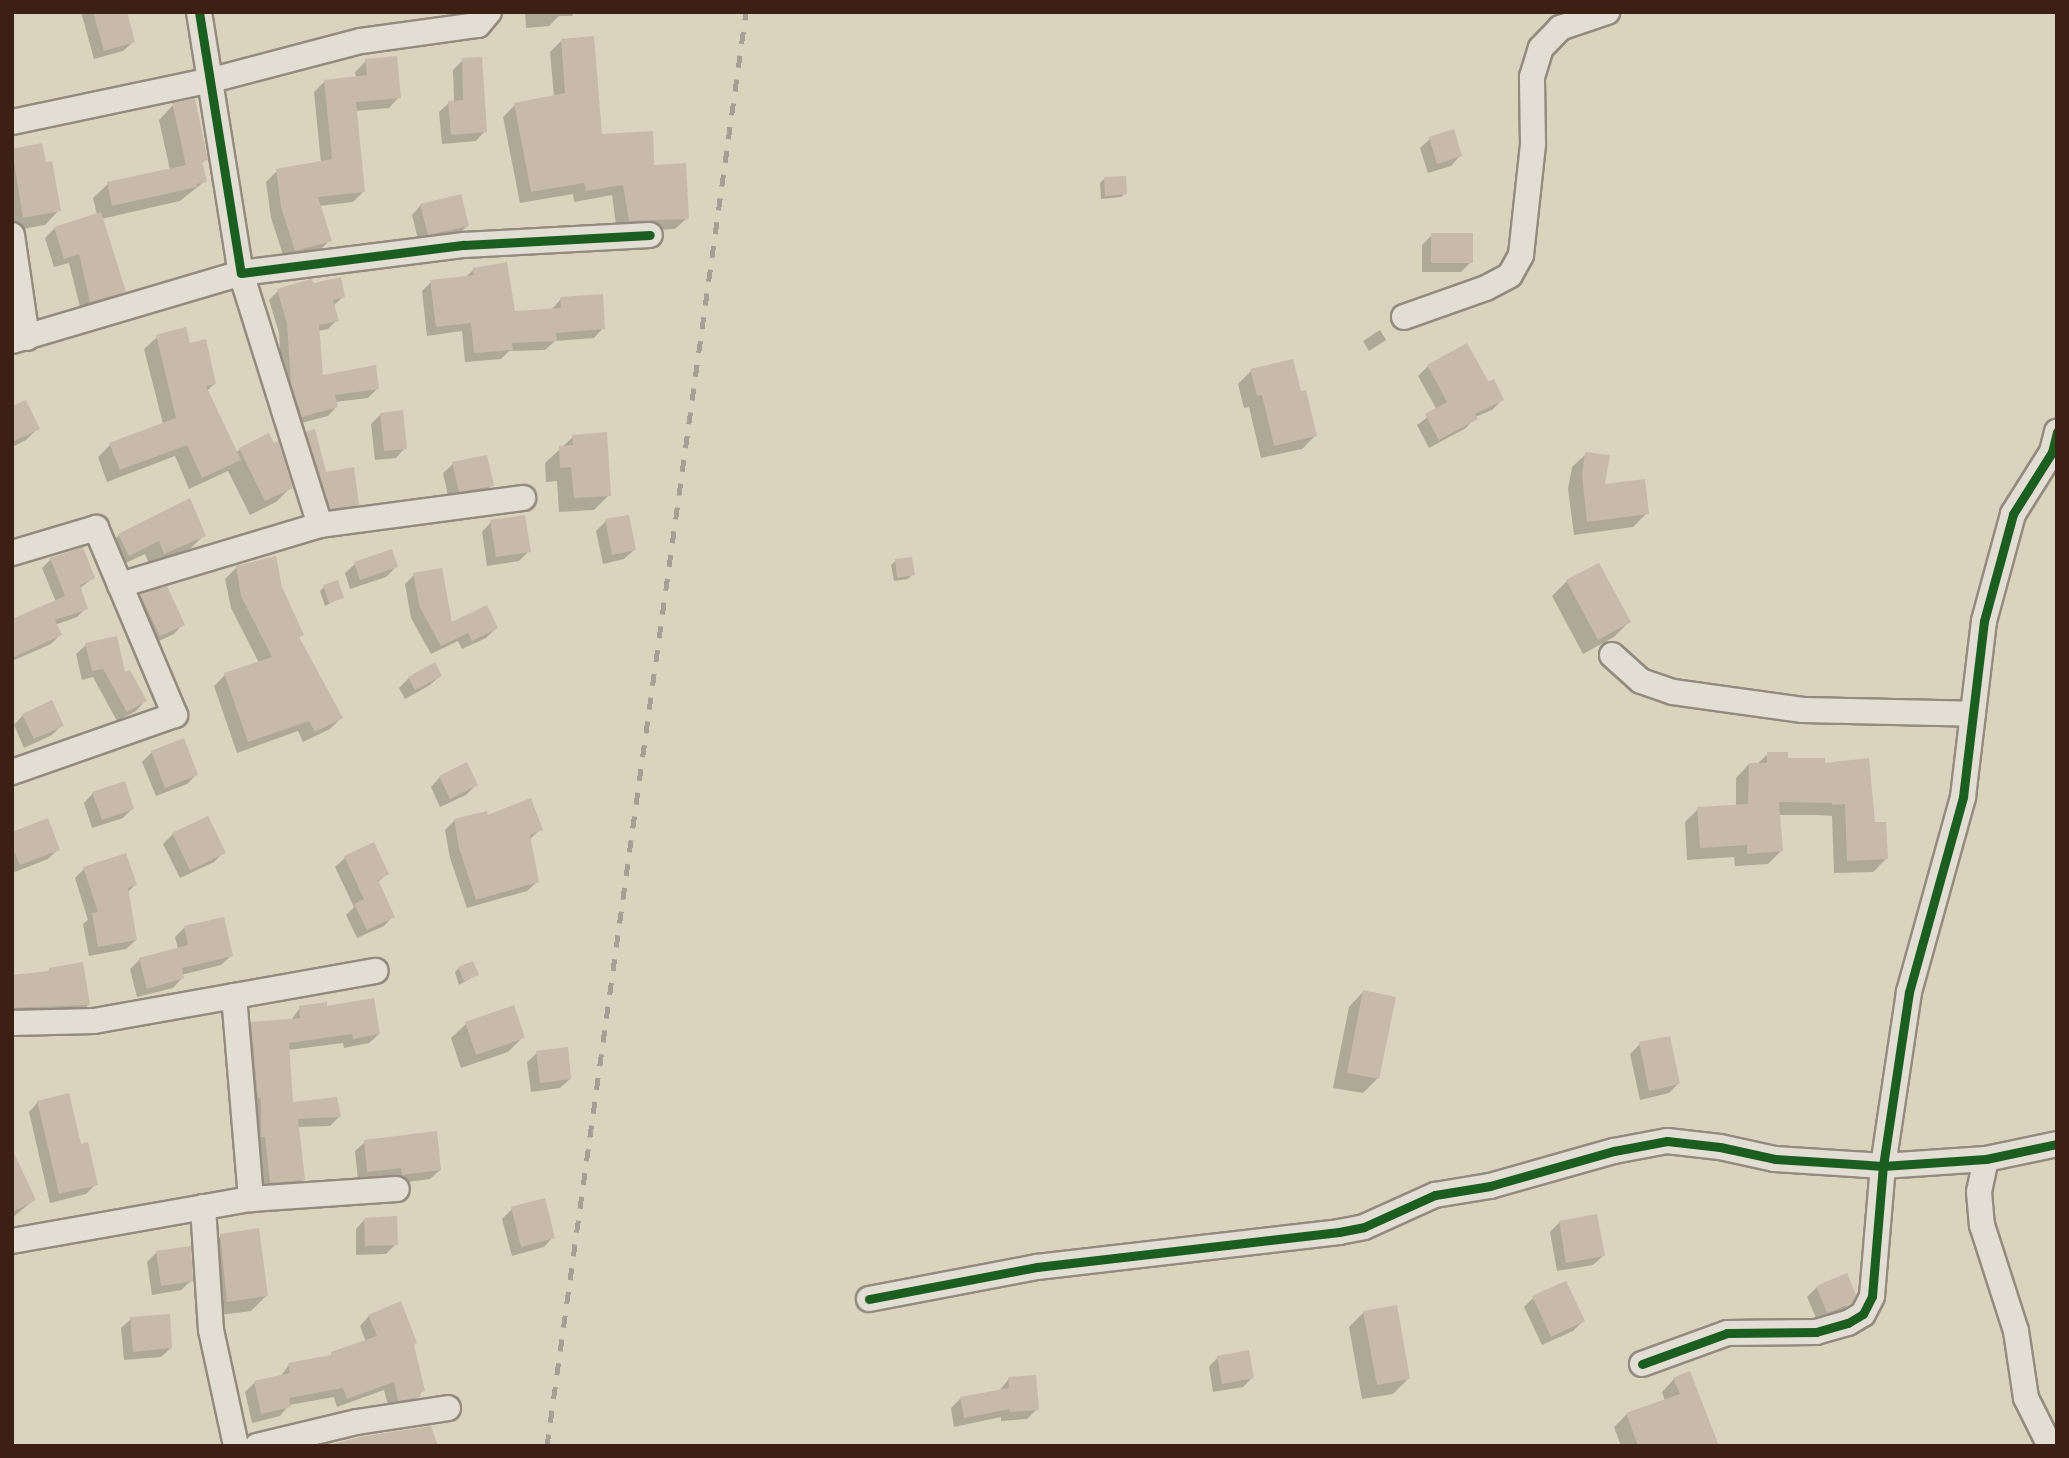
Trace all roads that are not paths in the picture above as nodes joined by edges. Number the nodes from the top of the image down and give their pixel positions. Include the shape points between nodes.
1 (199, 12) edge
2 (489, 12) edge
3 (1607, 12) edge
4 (212, 80) junction
5 (12, 121) edge
6 (12, 235) edge
7 (650, 235) dead end
8 (241, 273) junction
9 (1404, 317) dead end
10 (20, 339) edge
11 (2057, 432) edge
12 (523, 498) dead end
13 (320, 525) junction
14 (12, 553) edge
15 (120, 585) junction
16 (1612, 656) dead end
17 (1973, 714) junction
18 (12, 772) edge
19 (376, 971) dead end
20 (234, 996) junction
21 (12, 1023) edge
22 (2057, 1144) edge
23 (1986, 1159) junction
24 (1883, 1166) junction
25 (397, 1189) dead end
26 (251, 1199) junction
27 (203, 1207) junction
28 (12, 1241) edge
29 (869, 1299) dead end
30 (1642, 1364) dead end
31 (448, 1408) dead end
32 (236, 1446) edge
33 (257, 1446) edge
34 (2050, 1446) edge

1 - 4 street
2 - 4 street via 478,25 362,41
3 - 9 street via 1560,28 1541,48 1532,77 1533,144 1521,256 1510,275
4 - 5 street
4 - 8 street
6 - 10 street
7 - 8 street via 464,245
8 - 10 street
8 - 13 street
11 - 17 street via 2052,452 2013,514 2001,552 1984,621
12 - 13 street
13 - 15 street
14 - 15 street via 96,528
15 - 18 street via 175,715
16 - 17 street via 1641,681 1673,692 1803,710
17 - 24 street via 1963,797 1909,992
19 - 20 street
20 - 21 street via 94,1021
20 - 26 street
22 - 23 street
23 - 24 street
23 - 34 street via 1979,1192 1982,1225 2016,1331 2026,1398
24 - 29 street via 1775,1160 1667,1141 1490,1186 1435,1195 1364,1227 1339,1232 1037,1267
24 - 30 street via 1872,1296 1863,1314 1816,1332 1727,1333
25 - 26 street
26 - 27 street
27 - 28 street
27 - 32 street via 211,1330
31 - 33 street via 357,1422

